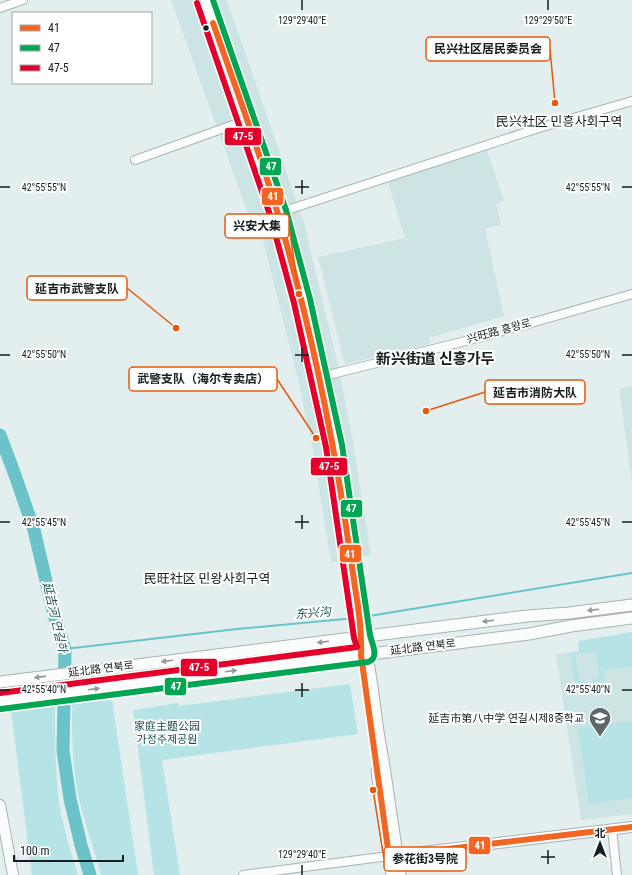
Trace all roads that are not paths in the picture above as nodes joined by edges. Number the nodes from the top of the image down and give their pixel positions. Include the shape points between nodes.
1 (23, 0) edge
2 (205, 0) edge
3 (0, 8) edge
4 (632, 101) edge
5 (247, 120) junction
6 (135, 160) dead end
7 (278, 213) junction
8 (632, 294) edge
9 (320, 377) junction
10 (632, 605) edge
11 (632, 618) edge
12 (362, 637) junction
13 (364, 654) junction
14 (0, 682) edge
15 (0, 701) edge
16 (0, 805) edge
17 (632, 827) edge
18 (612, 829) junction
19 (393, 855) junction
20 (13, 875) edge
21 (243, 875) edge
22 (392, 875) edge
23 (400, 875) edge
24 (617, 875) edge

1 - 3 street
2 - 5 street
4 - 7 street via 539,128
5 - 6 street
5 - 7 street
7 - 9 street
8 - 9 street, 兴旺路 흥왕로 via 482,337
9 - 12 street via 334,446
10 -> 12 main road, 延北路 연북로
11 - 13 main road, 延北路 연북로 via 529,634
12 - 13 main road
12 -> 14 main road, 延北路 연북로
15 -> 13 main road, 延北路 연북로
13 - 19 main road
16 - 20 street
17 - 18 street
18 - 19 street
18 - 24 street
19 - 21 street
19 - 22 main road
19 - 23 main road

